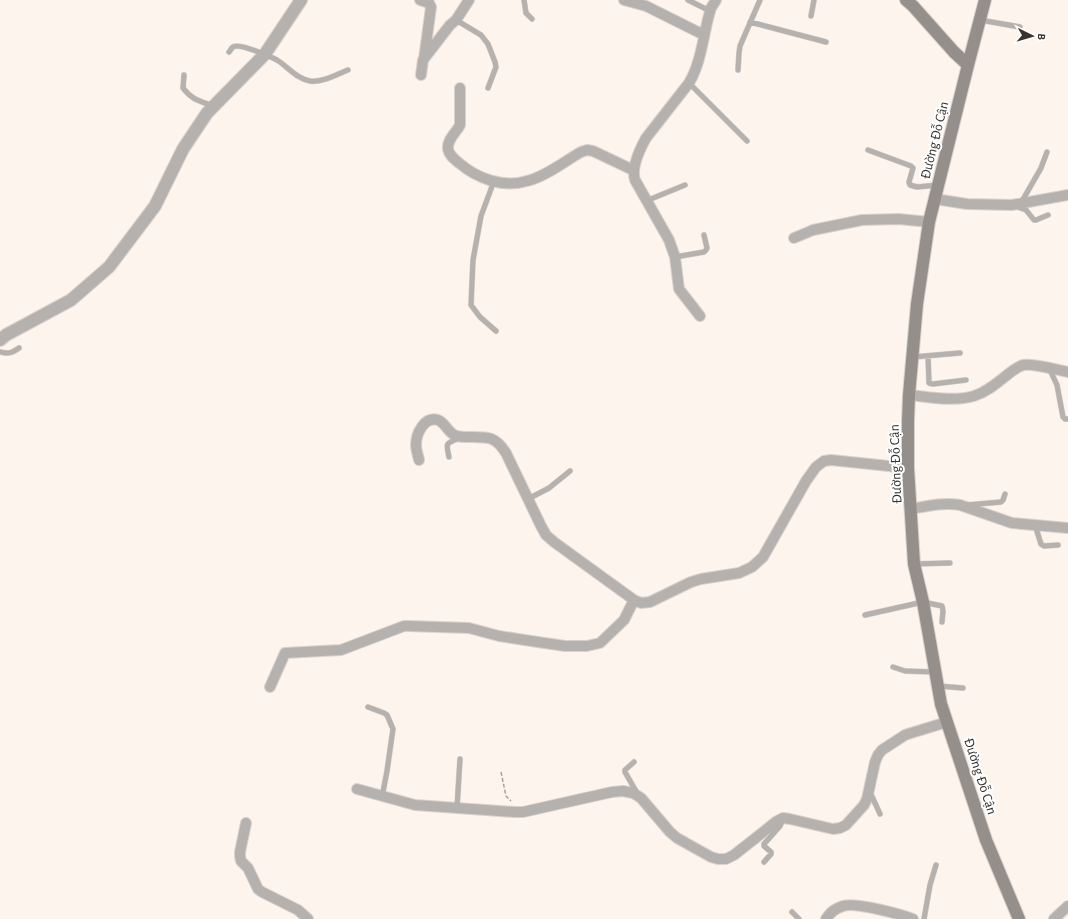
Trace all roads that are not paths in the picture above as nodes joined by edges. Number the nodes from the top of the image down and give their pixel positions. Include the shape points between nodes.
1 (301, 0) edge
2 (420, 0) edge
3 (469, 0) edge
4 (524, 0) edge
5 (624, 0) edge
6 (688, 0) edge
7 (716, 0) edge
8 (760, 0) edge
9 (814, 0) edge
10 (906, 0) edge
11 (985, 0) edge
12 (710, 11) junction
13 (811, 16) dead end
14 (456, 20) junction
15 (532, 20) dead end
16 (980, 20) junction
17 (750, 22) junction
18 (1020, 27) dead end
19 (704, 34) junction
20 (826, 42) dead end
21 (229, 52) dead end
22 (265, 54) junction
23 (423, 60) junction
24 (968, 65) junction
25 (348, 70) dead end
26 (738, 70) dead end
27 (184, 75) dead end
28 (421, 75) dead end
29 (689, 83) junction
30 (460, 88) dead end
31 (488, 88) dead end
32 (213, 106) junction
33 (747, 141) dead end
34 (868, 150) dead end
35 (1047, 152) dead end
36 (633, 170) junction
37 (494, 182) junction
38 (685, 185) dead end
39 (938, 185) junction
40 (1068, 195) edge
41 (935, 198) junction
42 (646, 201) junction
43 (1016, 205) junction
44 (1048, 215) dead end
45 (929, 222) junction
46 (704, 235) dead end
47 (794, 238) dead end
48 (675, 257) junction
49 (700, 316) dead end
50 (496, 331) dead end
51 (0, 340) edge
52 (19, 348) dead end
53 (0, 352) edge
54 (960, 353) dead end
55 (928, 356) junction
56 (912, 358) junction
57 (1049, 368) junction
58 (1068, 372) edge
59 (966, 380) dead end
60 (909, 395) junction
61 (1068, 419) edge
62 (464, 437) junction
63 (449, 457) dead end
64 (419, 460) dead end
65 (908, 468) junction
66 (570, 471) dead end
67 (1006, 494) dead end
68 (528, 499) junction
69 (960, 505) junction
70 (911, 509) junction
71 (1035, 525) junction
72 (1068, 528) edge
73 (1058, 545) dead end
74 (950, 563) dead end
75 (914, 564) junction
76 (634, 600) junction
77 (923, 602) junction
78 (865, 615) dead end
79 (942, 622) dead end
80 (893, 667) dead end
81 (935, 672) junction
82 (937, 686) junction
83 (270, 687) dead end
84 (963, 688) dead end
85 (368, 707) dead end
86 (947, 722) junction
87 (460, 759) dead end
88 (634, 762) dead end
89 (357, 789) dead end
90 (869, 789) junction
91 (382, 797) junction
92 (641, 798) junction
93 (457, 808) junction
94 (880, 814) dead end
95 (783, 818) junction
96 (246, 822) dead end
97 (764, 862) dead end
98 (936, 865) dead end
99 (1068, 906) edge
100 (792, 912) dead end
101 (308, 919) edge
102 (799, 919) edge
103 (826, 919) edge
104 (913, 919) edge
105 (924, 919) edge
106 (1019, 919) edge
107 (1054, 919) edge

1 - 22 street
2 - 23 street via 431,7
3 - 14 street
4 - 15 lane via 526,13
5 - 19 street via 646,6
6 - 12 lane
7 - 12 street
8 - 17 lane
9 - 13 lane
10 - 24 main road
11 - 16 main road, Đường Đỗ Cận
12 - 19 street
14 - 23 street
14 - 31 lane via 481,35 488,44 496,67
16 - 18 lane
16 - 24 main road, Đường Đỗ Cận
17 - 20 lane
17 - 26 lane via 740,46
19 - 29 street via 697,66
21 - 22 lane via 238,46
22 - 25 lane via 310,81 317,82
22 - 32 street
23 - 28 street
24 - 39 main road, Đường Đỗ Cận
27 - 32 lane via 183,88 188,95
29 - 33 lane
29 - 36 street via 646,138
30 - 37 street via 460,125 450,138 448,150 466,169
32 - 51 street via 183,149 155,206 109,267 71,300
34 - 39 lane via 911,166 913,168 910,185
35 - 43 lane via 1041,168
36 - 37 street via 594,151 586,150 528,181 516,184
36 - 42 street via 633,176
37 - 50 lane via 481,216 473,260 471,305
38 - 42 lane
39 - 41 main road, Đường Đỗ Cận
40 - 43 street
41 - 43 street via 967,204
41 - 45 main road, Đường Đỗ Cận
42 - 48 street via 669,240
43 - 44 lane via 1026,210 1034,220
45 - 47 street via 899,219 862,220 812,230
45 - 56 main road, Đường Đỗ Cận
46 - 48 lane via 707,248 704,252
48 - 49 street via 679,289
52 - 53 lane via 12,353
54 - 55 lane
55 - 56 lane
55 - 59 lane via 929,383
56 - 60 main road, Đường Đỗ Cận
57 - 58 street
57 - 60 street via 1031,365 1017,367 991,388 972,396 952,398
57 - 61 lane via 1057,385 1062,417
60 - 65 main road, Đường Đỗ Cận
62 - 63 lane via 449,442
62 - 64 street via 451,433 438,420 424,423 416,446
62 - 68 street via 485,437 501,445
65 - 70 main road, Đường Đỗ Cận
65 - 76 street via 824,461 806,481 763,557 752,567 739,573 691,582 650,602 641,603
66 - 68 lane via 549,488
67 - 69 lane via 1004,500 997,503
68 - 76 street via 546,535
69 - 70 street via 944,504
69 - 71 street via 1012,523
70 - 75 main road, Đường Đỗ Cận
71 - 72 street
71 - 73 lane via 1040,544
74 - 75 lane
75 - 77 main road, Đường Đỗ Cận
76 - 83 street via 624,620 600,642 587,646 531,641 469,628 404,626 341,650 285,653
77 - 78 lane
77 - 79 lane via 942,606
77 - 81 main road, Đường Đỗ Cận
80 - 81 lane via 906,671
81 - 82 main road, Đường Đỗ Cận
82 - 84 lane
82 - 86 main road, Đường Đỗ Cận
85 - 91 lane via 384,712 393,729
86 - 90 street via 905,735 882,750 875,762
86 - 106 main road, Đường Đỗ Cận via 986,840
87 - 93 lane
88 - 92 lane via 625,772
89 - 91 street
90 - 94 lane
90 - 95 street via 864,805 840,828 833,829
91 - 93 street via 415,806
92 - 93 street via 633,793 612,792 523,812
92 - 95 street via 677,838 718,859 734,855 777,820
95 - 97 lane via 780,826 764,844 771,852
96 - 101 street via 240,856 258,889 298,910
98 - 105 lane
99 - 107 street
100 - 102 lane
103 - 104 street via 832,911 844,905 859,905

